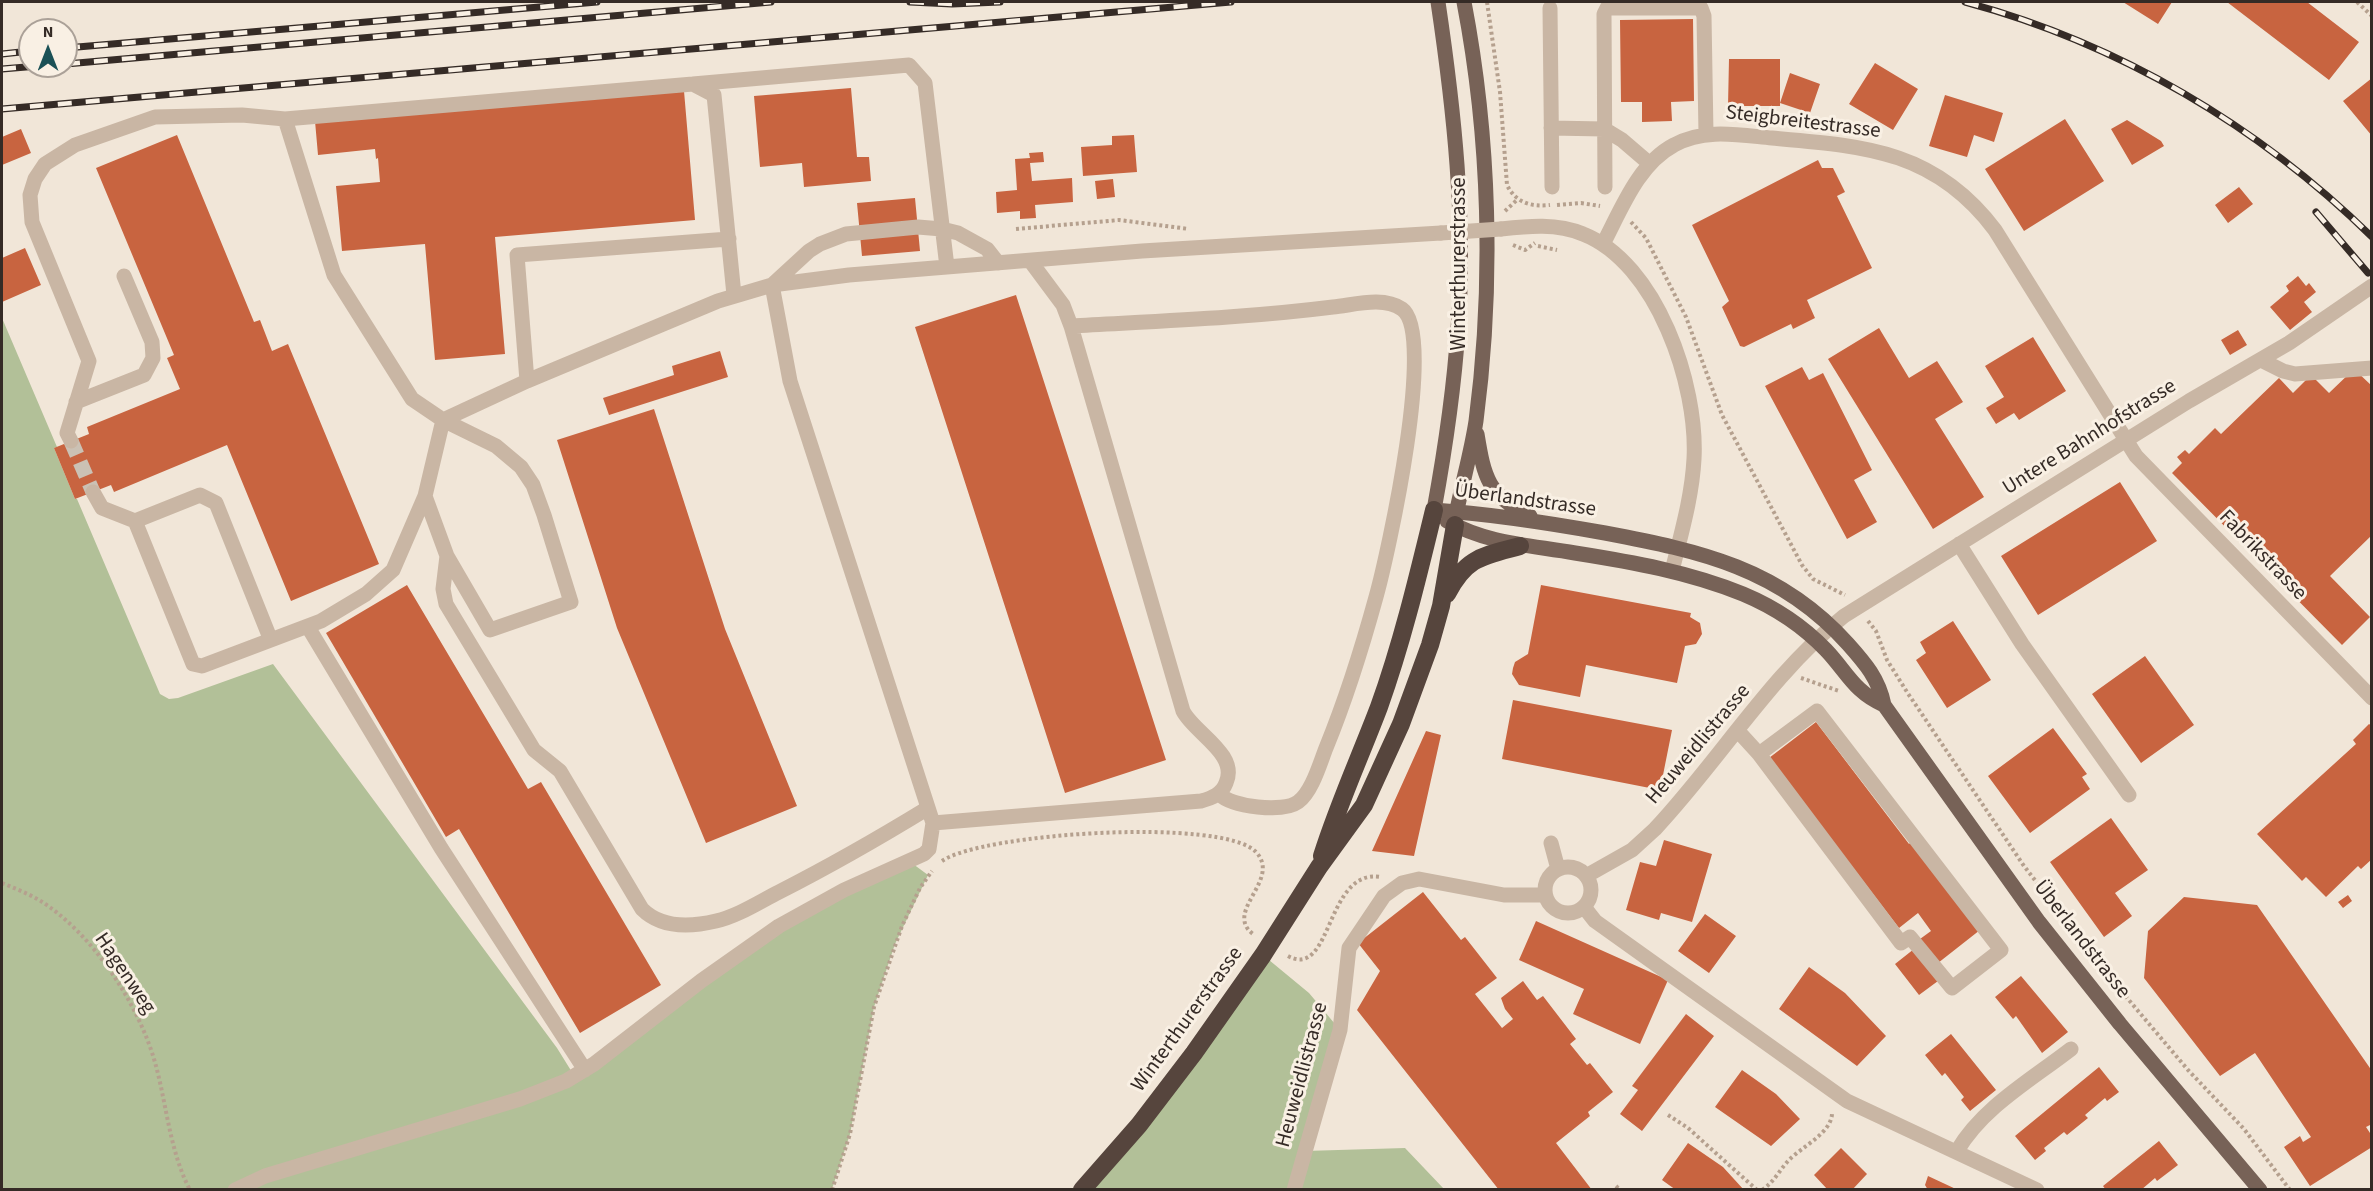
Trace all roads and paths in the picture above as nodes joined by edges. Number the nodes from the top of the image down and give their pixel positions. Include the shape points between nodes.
1 (1438, 2) edge
2 (1464, 2) edge
3 (1487, 2) edge
4 (2357, 2) edge
5 (1550, 8) dead end
6 (2372, 16) edge
7 (693, 84) junction
8 (285, 119) junction
9 (1551, 128) junction
10 (1604, 129) junction
11 (1706, 134) junction
12 (1650, 165) junction
13 (1552, 187) dead end
14 (1605, 187) dead end
15 (1518, 199) junction
16 (1501, 212) dead end
17 (1618, 215) junction
18 (1076, 224) dead end
19 (942, 229) junction
20 (1016, 229) dead end
21 (729, 239) junction
22 (1603, 244) junction
23 (1534, 245) dead end
24 (1557, 250) dead end
25 (1031, 262) junction
26 (998, 263) junction
27 (946, 267) junction
28 (124, 276) dead end
29 (772, 285) junction
30 (2372, 286) edge
31 (735, 295) junction
32 (1071, 326) junction
33 (2261, 360) junction
34 (2372, 368) edge
35 (526, 381) junction
36 (76, 402) junction
37 (443, 420) junction
38 (1476, 424) junction
39 (2126, 440) junction
40 (71, 441) tunnel mouth
41 (93, 492) tunnel mouth
42 (425, 496) junction
43 (1434, 510) junction
44 (1456, 518) junction
45 (135, 521) junction
46 (1541, 521) junction
47 (1959, 544) junction
48 (1520, 546) junction
49 (1678, 548) junction
50 (447, 555) junction
51 (1672, 571) junction
52 (1441, 606) junction
53 (1857, 608) junction
54 (308, 627) junction
55 (1830, 627) junction
56 (270, 639) junction
57 (1816, 640) junction
58 (2372, 698) edge
59 (1884, 705) junction
60 (1738, 731) junction
61 (1759, 754) junction
62 (1219, 794) junction
63 (2128, 795) dead end
64 (928, 808) junction
65 (933, 823) junction
66 (1551, 843) dead end
67 (1319, 867) junction
68 (1558, 869) junction
69 (1586, 876) junction
70 (2, 883) edge
71 (1402, 883) junction
72 (1545, 895) junction
73 (1584, 907) junction
74 (1252, 934) dead end
75 (1288, 956) dead end
76 (2071, 1049) dead end
77 (580, 1074) junction
78 (1840, 1097) junction
79 (1668, 1115) dead end
80 (1957, 1151) junction
81 (1616, 1186) dead end
82 (190, 1190) edge
83 (235, 1190) edge
84 (832, 1190) edge
85 (1082, 1190) edge
86 (1294, 1190) edge
87 (1620, 1190) edge
88 (1757, 1190) edge
89 (1762, 1190) edge
90 (2037, 1190) edge
91 (2260, 1190) edge
92 (2290, 1190) edge

1 - 43 main road, Winterthurerstrasse via 1456,149 1460,255 1454,379
2 - 38 main road, Winterthurerstrasse via 1485,186 1485,325
3 - 15 path via 1500,92 1506,181
4 - 6 path
5 - 9 street
7 - 8 street
7 - 19 street via 909,65 926,83
7 - 21 street via 714,95
8 - 36 street via 242,115 155,117 75,145 45,164 34,179 30,195 32,222 89,361
8 - 37 street via 334,275 404,389 423,409
9 - 10 street
9 - 13 street
10 - 11 street via 1605,11 1612,6 1697,6 1704,16
10 - 12 street
10 - 14 street
11 - 12 street, Steigbreitestrasse via 1671,146
11 - 39 street, Steigbreitestrasse via 1872,149 1917,165 1952,184 1995,230
12 - 17 street, Steigbreitestrasse
15 - 16 path
15 - 17 path via 1536,206 1587,203
17 - 22 street, Steigbreitestrasse
17 - 53 path via 1635,225 1646,238 1694,336 1722,416 1802,565 1813,579 1845,595
18 - 20 path
19 - 26 street via 987,249
19 - 27 street
19 - 29 street via 859,232 832,239 809,251
21 - 31 street
21 - 35 street via 517,255
22 - 25 street, bridge via 1562,228 1501,229
22 - 49 street via 1639,278 1684,376 1694,425 1694,458
23 - 24 path
25 - 26 street
25 - 32 street via 1063,305
26 - 27 street
27 - 29 street
28 - 36 street via 152,342 153,358 144,375
29 - 31 street
29 - 64 street via 790,381
30 - 33 street, Untere Bahnhofstrasse
31 - 35 street
32 - 62 street via 1183,711 1227,761 1228,780
32 - 62 street via 1267,315 1379,302 1403,309 1414,330 1411,410 1392,534 1352,677 1321,759 1305,795 1292,805 1238,806
33 - 34 street via 2291,374
33 - 39 street, Untere Bahnhofstrasse
35 - 37 street
36 - 40 street via 67,433
37 - 42 street
37 - 50 street via 496,446 521,467 544,515 571,602 490,630
38 - 44 main road, Winterthurerstrasse
38 - 46 main road via 1482,468 1490,485 1509,505
39 - 47 street, Untere Bahnhofstrasse
39 - 58 street, Fabrikstrasse via 2140,460
41 - 45 street via 102,508
42 - 50 street
42 - 54 street via 386,578
43 - 44 main road, Überlandstrasse
43 - 67 highway via 1394,662 1336,810
44 - 46 main road, Überlandstrasse
44 - 48 main road, Überlandstrasse via 1486,539
44 - 52 highway
45 - 56 street via 200,495 216,502
45 - 56 street via 194,665 202,666
46 - 49 main road, Überlandstrasse
47 - 53 street, Untere Bahnhofstrasse
47 - 63 street via 2022,644
48 - 51 main road, Überlandstrasse
48 - 52 highway via 1468,564 1455,578
49 - 51 street
49 - 55 main road, Überlandstrasse via 1760,576 1802,601
50 - 64 street via 443,589 446,604 534,750 560,771 642,909 653,918 688,925 733,915 835,864
51 - 57 main road, Überlandstrasse via 1757,600 1783,614
52 - 67 highway via 1424,664 1387,758 1353,824
53 - 55 street, Untere Bahnhofstrasse
53 - 92 path via 1876,631 1887,660 1907,692 2024,866 2117,986 2244,1129
54 - 56 street
54 - 77 street
55 - 57 street, Heuweidlistrasse
55 - 59 main road, Überlandstrasse via 1876,678
57 - 59 main road, Überlandstrasse via 1859,691
57 - 60 street, Heuweidlistrasse
59 - 91 main road, Überlandstrasse via 2047,931
60 - 61 street
60 - 69 street, Heuweidlistrasse via 1655,829 1632,850
61 - 61 street via 1901,944 1910,937 1952,988 2001,950 1817,711
62 - 65 street via 1201,801
64 - 65 street
65 - 77 street via 929,849 924,854 844,890 779,926
66 - 68 street
67 - 85 highway, Winterthurerstrasse via 1194,1053
68 - 69 street via 1573,868
68 - 72 street via 1547,880
69 - 73 street via 1591,895
70 - 82 path, Hagenweg via 57,913 96,954 123,991 150,1047 178,1162
71 - 72 street via 1425,879 1504,895
71 - 75 path via 1378,876 1357,881 1346,891 1313,953 1302,959
71 - 86 street, Heuweidlistrasse via 1384,896 1352,940 1340,1030
72 - 73 street via 1553,909 1561,913 1578,912
73 - 78 street via 1595,921
74 - 84 path via 1245,927 1243,916 1261,881 1263,866 1256,852 1238,844 1139,831 1086,833 998,845 957,853 941,861 915,898 887,968 869,1026 850,1134
76 - 80 street via 1985,1114
77 - 83 street via 520,1099 265,1176
78 - 80 street
78 - 89 path via 1824,1104 1833,1114 1822,1133 1788,1161 1771,1185
79 - 88 path
80 - 90 street
81 - 87 path

